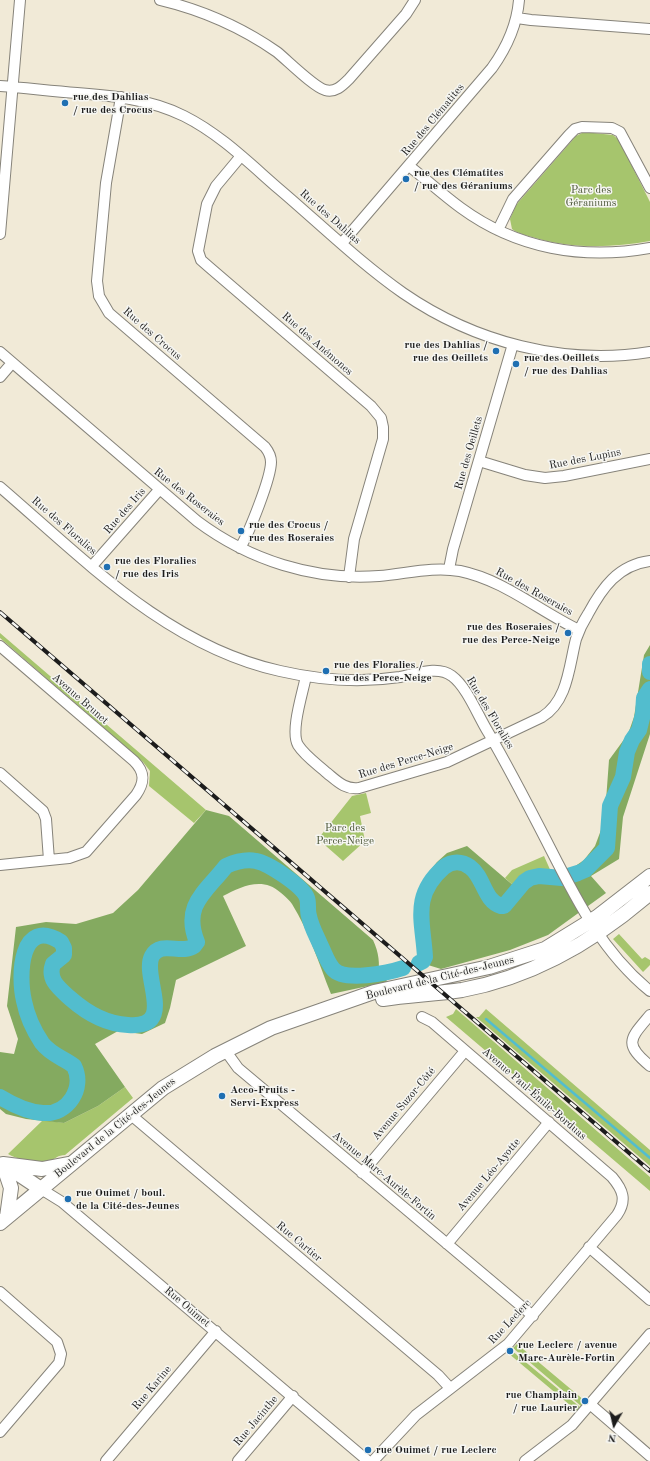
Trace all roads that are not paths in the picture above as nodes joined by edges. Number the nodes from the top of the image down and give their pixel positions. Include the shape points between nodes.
1 (20, 0) edge
2 (160, 0) edge
3 (415, 0) edge
4 (519, 0) edge
5 (517, 18) junction
6 (650, 29) edge
7 (0, 86) edge
8 (13, 87) junction
9 (121, 97) junction
10 (241, 156) junction
11 (409, 166) junction
12 (650, 188) edge
13 (498, 230) junction
14 (0, 234) edge
15 (342, 243) junction
16 (650, 248) edge
17 (513, 344) junction
18 (0, 352) edge
19 (650, 352) edge
20 (12, 363) junction
21 (0, 377) edge
22 (650, 458) edge
23 (479, 461) junction
24 (0, 487) edge
25 (159, 490) junction
26 (240, 548) junction
27 (650, 561) edge
28 (92, 566) junction
29 (449, 570) junction
30 (349, 577) junction
31 (579, 630) junction
32 (0, 646) edge
33 (306, 676) junction
34 (493, 741) junction
35 (0, 773) edge
36 (49, 860) junction
37 (0, 865) edge
38 (648, 877) edge
39 (650, 893) edge
40 (593, 927) junction
41 (650, 991) edge
42 (650, 1015) edge
43 (422, 1017) dead end
44 (225, 1050) junction
45 (465, 1051) junction
46 (650, 1066) edge
47 (131, 1115) junction
48 (549, 1122) junction
49 (2, 1163) edge
50 (72, 1164) junction
51 (362, 1173) junction
52 (41, 1188) junction
53 (623, 1196) joint
54 (4, 1220) edge
55 (447, 1244) junction
56 (589, 1247) junction
57 (0, 1292) edge
58 (650, 1300) edge
59 (533, 1316) junction
60 (216, 1331) junction
61 (650, 1334) edge
62 (450, 1388) junction
63 (293, 1396) junction
64 (590, 1404) junction
65 (0, 1432) edge
66 (650, 1456) edge
67 (106, 1461) edge
68 (238, 1461) edge
69 (368, 1461) edge
70 (373, 1461) edge
71 (524, 1461) edge

1 - 8 street
2 - 3 street via 199,11 239,29 282,57 320,88 330,91 339,88 348,79 406,14
4 - 5 street, Rue des Clématites
5 - 6 street
5 - 11 street, Rue des Clématites via 510,38 497,61
7 - 8 street, Rue des Dahlias
8 - 9 street, Rue des Dahlias
8 - 14 street
9 - 10 street, Rue des Dahlias via 153,104 182,115 210,131
9 - 26 street, Rue des Crocus via 105,191 98,296 109,313 270,453 270,468 255,515
10 - 15 street, Rue des Dahlias
10 - 30 street, Rue des Anémones via 210,197 199,240 199,255 209,268 371,406 383,422 383,439 354,539
11 - 13 street via 460,208
11 - 15 street, Rue des Clématites
12 - 13 street via 620,132 612,128 578,128 516,196
13 - 16 street via 535,244 574,252 610,253
15 - 17 street, Rue des Dahlias via 392,285 432,312 478,333
17 - 19 street, Rue des Dahlias via 578,355 615,356
17 - 23 street, Rue des Oeillets
18 - 20 street, Rue des Roseraies
20 - 21 street
20 - 25 street, Rue des Roseraies
22 - 23 street, Rue des Lupins via 545,478 525,475
23 - 29 street, Rue des Oeillets
24 - 28 street, Rue des Floralies
25 - 26 street, Rue des Roseraies via 204,526
25 - 28 street, Rue des Iris
26 - 30 street, Rue des Roseraies via 296,569
27 - 31 street, Rue des Perce-Neige via 628,568 607,584 599,593
28 - 33 street, Rue des Floralies via 138,604 194,639 252,663
29 - 30 street, Rue des Roseraies
29 - 31 street, Rue des Roseraies via 489,580
31 - 34 street, Rue des Perce-Neige via 557,705 542,717
32 - 36 street, Avenue Brunet via 134,761 142,771 143,780 139,790 89,850 78,856
33 - 34 street, Rue des Floralies via 361,680 432,671 446,673 460,684
33 - 34 street, Rue des Perce-Neige via 296,728 297,743 338,783 349,788 362,788 439,765
34 - 40 street, Rue des Floralies via 521,790 570,889
35 - 36 street via 43,812 46,819
36 - 37 street
38 - 40 main road, Boulevard de la Cité-des-Jeunes via 608,910
39 - 40 main road, Boulevard de la Cité-des-Jeunes
40 - 41 street, Rue des Floralies via 629,973
40 - 44 main road, Boulevard de la Cité-des-Jeunes via 559,957 532,970 461,990 377,999 327,1009 271,1028
42 - 46 street via 632,1037 631,1044
43 - 45 street, Avenue Paul-Émile-Borduas
44 - 47 main road, Boulevard de la Cité-des-Jeunes via 176,1079
44 - 51 street, Avenue Marc-Aurèle-Fortin via 238,1068
45 - 48 street, Avenue Paul-Émile-Borduas
45 - 51 street, Avenue Suzor-Côté
47 - 50 main road, Boulevard de la Cité-des-Jeunes
47 - 62 street, Rue Cartier via 438,1375
48 - 53 street, Avenue Paul-Émile-Borduas via 612,1177 620,1186
48 - 55 street, Avenue Léo-Ayotte
49 - 50 main road via 42,1169
49 - 52 main road, Rue Ouimet
49 - 54 main road via 11,1188
50 - 52 main road, Boulevard de la Cité-des-Jeunes
51 - 55 street, Avenue Marc-Aurèle-Fortin
52 - 54 main road, Boulevard de la Cité-des-Jeunes
52 - 60 street, Rue Ouimet via 62,1202
53 - 56 street, Rue Leclerc via 620,1210
55 - 59 street, Avenue Marc-Aurèle-Fortin
56 - 58 street
56 - 59 street, Rue Leclerc
57 - 65 street via 57,1342 61,1354 59,1363
59 - 62 street, Rue Leclerc via 504,1348
60 - 63 street, Rue Ouimet
60 - 67 street, Rue Karine
61 - 64 street
62 - 70 street, Rue Leclerc via 416,1415
63 - 68 street, Rue Jacinthe
63 - 69 street, Rue Ouimet
64 - 66 street
64 - 71 street via 568,1429

